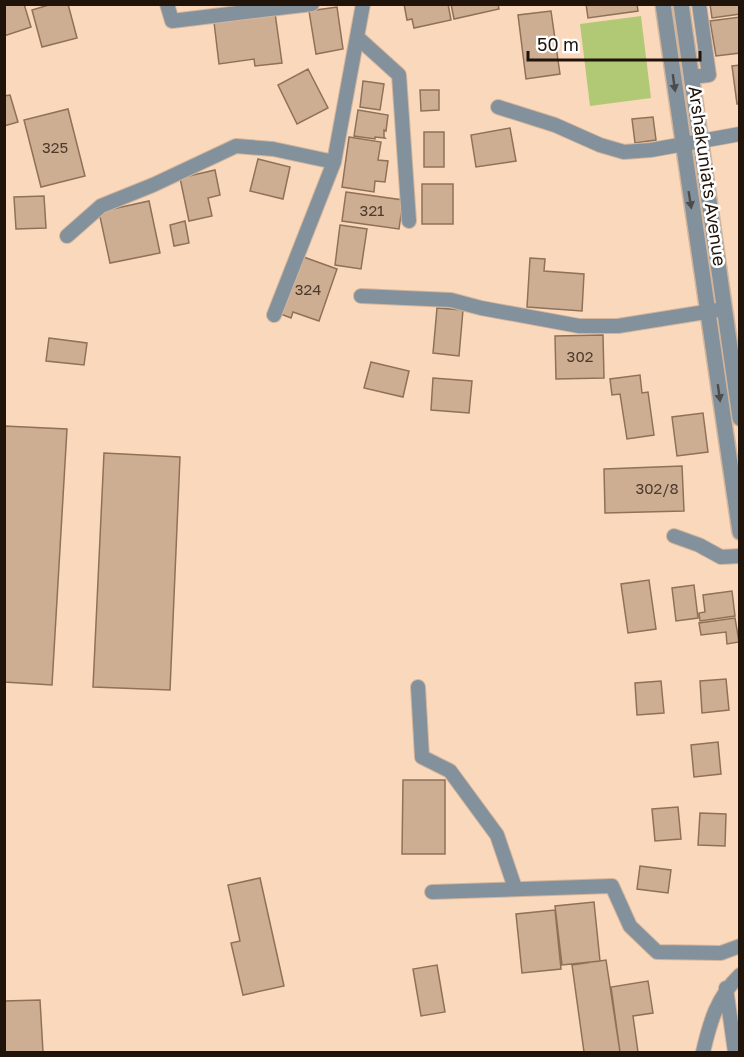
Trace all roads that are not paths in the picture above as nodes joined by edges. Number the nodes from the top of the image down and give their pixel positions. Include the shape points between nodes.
1 (167, 4) edge
2 (312, 4) edge
3 (363, 4) edge
4 (663, 4) edge
5 (681, 4) edge
6 (699, 4) edge
7 (357, 37) junction
8 (691, 77) junction
9 (498, 107) dead end
10 (740, 134) edge
11 (700, 140) junction
12 (682, 143) junction
13 (334, 162) junction
14 (409, 221) dead end
15 (67, 236) dead end
16 (361, 296) dead end
17 (724, 309) junction
18 (707, 312) junction
19 (274, 315) dead end
20 (740, 418) edge
21 (740, 532) edge
22 (674, 536) dead end
23 (740, 556) edge
24 (418, 687) dead end
25 (515, 888) junction
26 (432, 892) dead end
27 (740, 946) edge
28 (740, 975) edge
29 (726, 988) junction
30 (703, 1053) edge
31 (735, 1053) edge

1 - 2 lane via 172,21
3 - 7 lane
4 -> 12 street, Arshakuniats Avenue
5 - 8 street, Arshakuniats Avenue
6 - 8 lane via 709,75
7 - 13 lane
7 - 14 lane via 399,75
8 - 11 street, Arshakuniats Avenue
9 - 12 lane via 624,152
10 - 11 lane
11 - 12 lane
11 - 17 street, Arshakuniats Avenue
12 -> 18 street, Arshakuniats Avenue
13 - 15 lane via 273,148 236,146 101,206
13 - 19 lane
16 - 18 lane via 451,300 579,326 618,326
17 - 18 lane
17 - 20 street, Arshakuniats Avenue
18 -> 21 street, Arshakuniats Avenue
22 - 23 lane via 721,557
24 - 25 lane via 422,757 450,771 497,836
25 - 26 lane
25 - 27 lane via 612,886 630,926 657,952 722,953
28 - 29 lane
29 - 30 lane via 709,1024
29 - 31 lane

